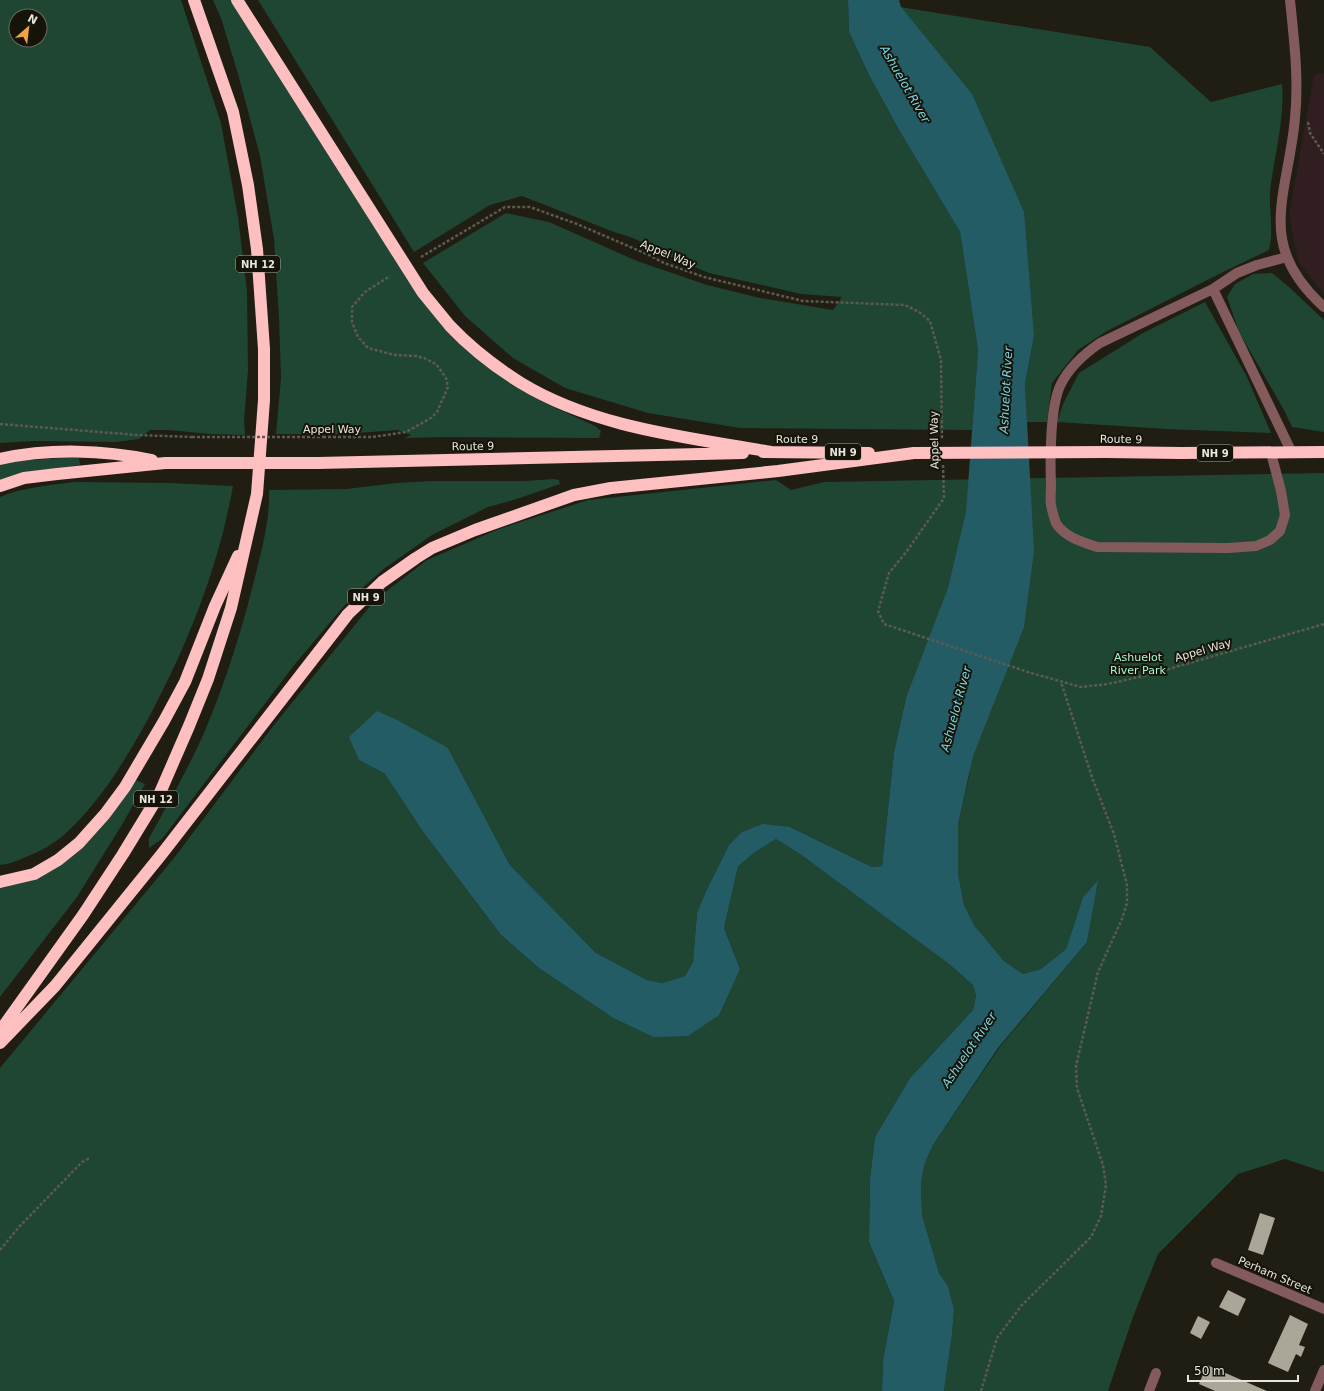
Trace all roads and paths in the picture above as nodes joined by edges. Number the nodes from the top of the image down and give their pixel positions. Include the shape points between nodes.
1 (194, 0) edge
2 (237, 0) edge
3 (1290, 0) edge
4 (421, 257) dead end
5 (1287, 257) junction
6 (390, 276) dead end
7 (1213, 289) junction
8 (1324, 307) edge
9 (0, 424) edge
10 (942, 444) dead end
11 (772, 452) junction
12 (1324, 452) edge
13 (914, 453) junction
14 (1271, 453) junction
15 (1292, 453) junction
16 (0, 459) edge
17 (943, 459) dead end
18 (165, 462) junction
19 (0, 486) edge
20 (248, 535) junction
21 (1324, 624) edge
22 (1061, 681) junction
23 (0, 882) edge
24 (0, 1030) edge
25 (0, 1043) edge
26 (90, 1158) dead end
27 (0, 1250) edge
28 (1216, 1263) dead end
29 (1324, 1309) edge
30 (1324, 1370) edge
31 (1156, 1373) dead end
32 (981, 1391) edge
33 (1149, 1391) edge
34 (1315, 1391) edge

1 - 20 highway, NH 12 via 233,112 248,185 257,249 264,349 264,400 257,494
2 - 11 highway via 423,293 451,326 486,358 521,383 561,403 601,418 648,430
3 - 5 street via 1297,83 1295,119 1280,207 1282,238
4 - 10 path, Appel Way via 505,207 530,207 704,277 803,301 905,305 930,321 940,360
5 - 7 street via 1237,273
5 - 8 street via 1300,281
6 - 9 path, Appel Way, bridge via 365,292 352,307 352,322 358,337 368,348 378,352 416,356 436,364 446,378 448,387 437,412 406,432 372,437 192,438
7 - 14 street via 1100,343 1085,353 1060,385 1052,425 1050,462 1051,505 1056,523 1079,541 1097,546 1256,546 1270,540 1280,530 1285,515
7 - 15 street
11 - 13 highway, Route 9 / NH 9
11 - 18 highway, Route 9 / NH 9, bridge via 318,463
12 - 15 highway, Route 9 / NH 9
13 - 14 highway, Route 9 / NH 9, bridge
13 - 25 highway, NH 9 via 778,471 611,488 574,495 475,530 432,548 416,558 382,582 348,614 162,855 55,986
14 - 15 highway, Route 9 / NH 9
16 - 18 highway, NH 9 via 45,453 93,452
17 - 22 path, Appel Way via 944,498 890,573 878,611 884,624
18 - 19 highway via 24,478
20 - 23 highway via 215,606 185,682 125,787 79,843 58,860 34,874
20 - 24 highway, NH 12 via 232,608 208,679 159,795 83,915
21 - 22 path, Appel Way via 1148,675 1108,684 1081,687
22 - 32 path via 1093,780 1114,834 1128,885 1124,914 1098,972 1076,1066 1076,1088 1103,1165 1106,1185 1101,1216 1091,1236 1020,1306 997,1338
26 - 27 path via 82,1162
28 - 29 street, Perham Street
30 - 34 street
31 - 33 street

